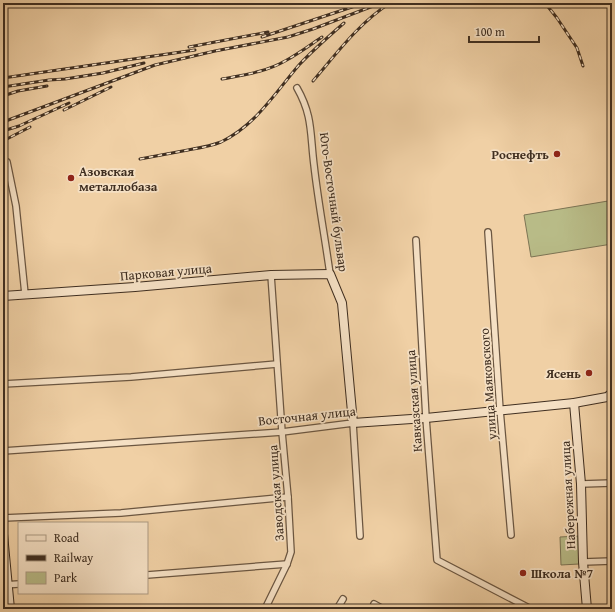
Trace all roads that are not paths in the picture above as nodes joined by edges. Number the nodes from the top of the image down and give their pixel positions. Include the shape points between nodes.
1 (297, 88) dead end
2 (7, 162) dead end
3 (488, 232) dead end
4 (416, 240) dead end
5 (330, 274) junction
6 (271, 275) junction
7 (25, 294) junction
8 (3, 296) edge
9 (277, 364) junction
10 (3, 384) edge
11 (610, 397) edge
12 (574, 403) junction
13 (500, 410) junction
14 (426, 418) junction
15 (353, 423) junction
16 (282, 432) junction
17 (3, 451) edge
18 (612, 483) edge
19 (581, 484) junction
20 (288, 497) junction
21 (3, 518) edge
22 (3, 534) edge
23 (511, 535) dead end
24 (360, 536) dead end
25 (612, 560) edge
26 (583, 562) junction
27 (287, 564) junction
28 (148, 575) edge
29 (18, 584) edge
30 (5, 585) edge
31 (343, 599) dead end
32 (374, 604) dead end
33 (10, 609) edge
34 (264, 609) edge
35 (337, 609) edge
36 (383, 609) edge
37 (531, 609) edge
38 (587, 609) edge

1 - 5 street, Юго-Восточный бульвар via 304,100 311,123 314,164
2 - 7 street via 16,206
3 - 13 street, улица Маяковского
4 - 14 street, Кавказская улица
5 - 6 main road, Парковая улица
5 - 15 main road, Юго-Восточный бульвар via 342,303
6 - 7 main road, Парковая улица
6 - 9 street, Заводская улица
7 - 8 main road, Парковая улица
9 - 10 street via 131,377
9 - 16 street, Заводская улица
11 - 12 main road, Восточная улица
12 - 13 main road, Восточная улица
12 - 19 main road, Набережная улица
13 - 14 main road, Восточная улица
13 - 23 street, улица Маяковского
14 - 15 main road, Восточная улица
14 - 37 street, Кавказская улица via 437,560
15 - 16 street, Восточная улица
15 - 24 street, Юго-Восточный бульвар
16 - 17 street, Восточная улица
16 - 20 street, Заводская улица
18 - 19 street
19 - 26 main road, Набережная улица
20 - 21 street via 121,512
20 - 27 street, Заводская улица via 291,552
22 - 30 main road
25 - 26 street
26 - 38 main road, Набережная улица
27 - 28 street
27 - 34 street, Заводская улица
29 - 30 street
30 - 33 main road
31 - 35 street
32 - 36 street

